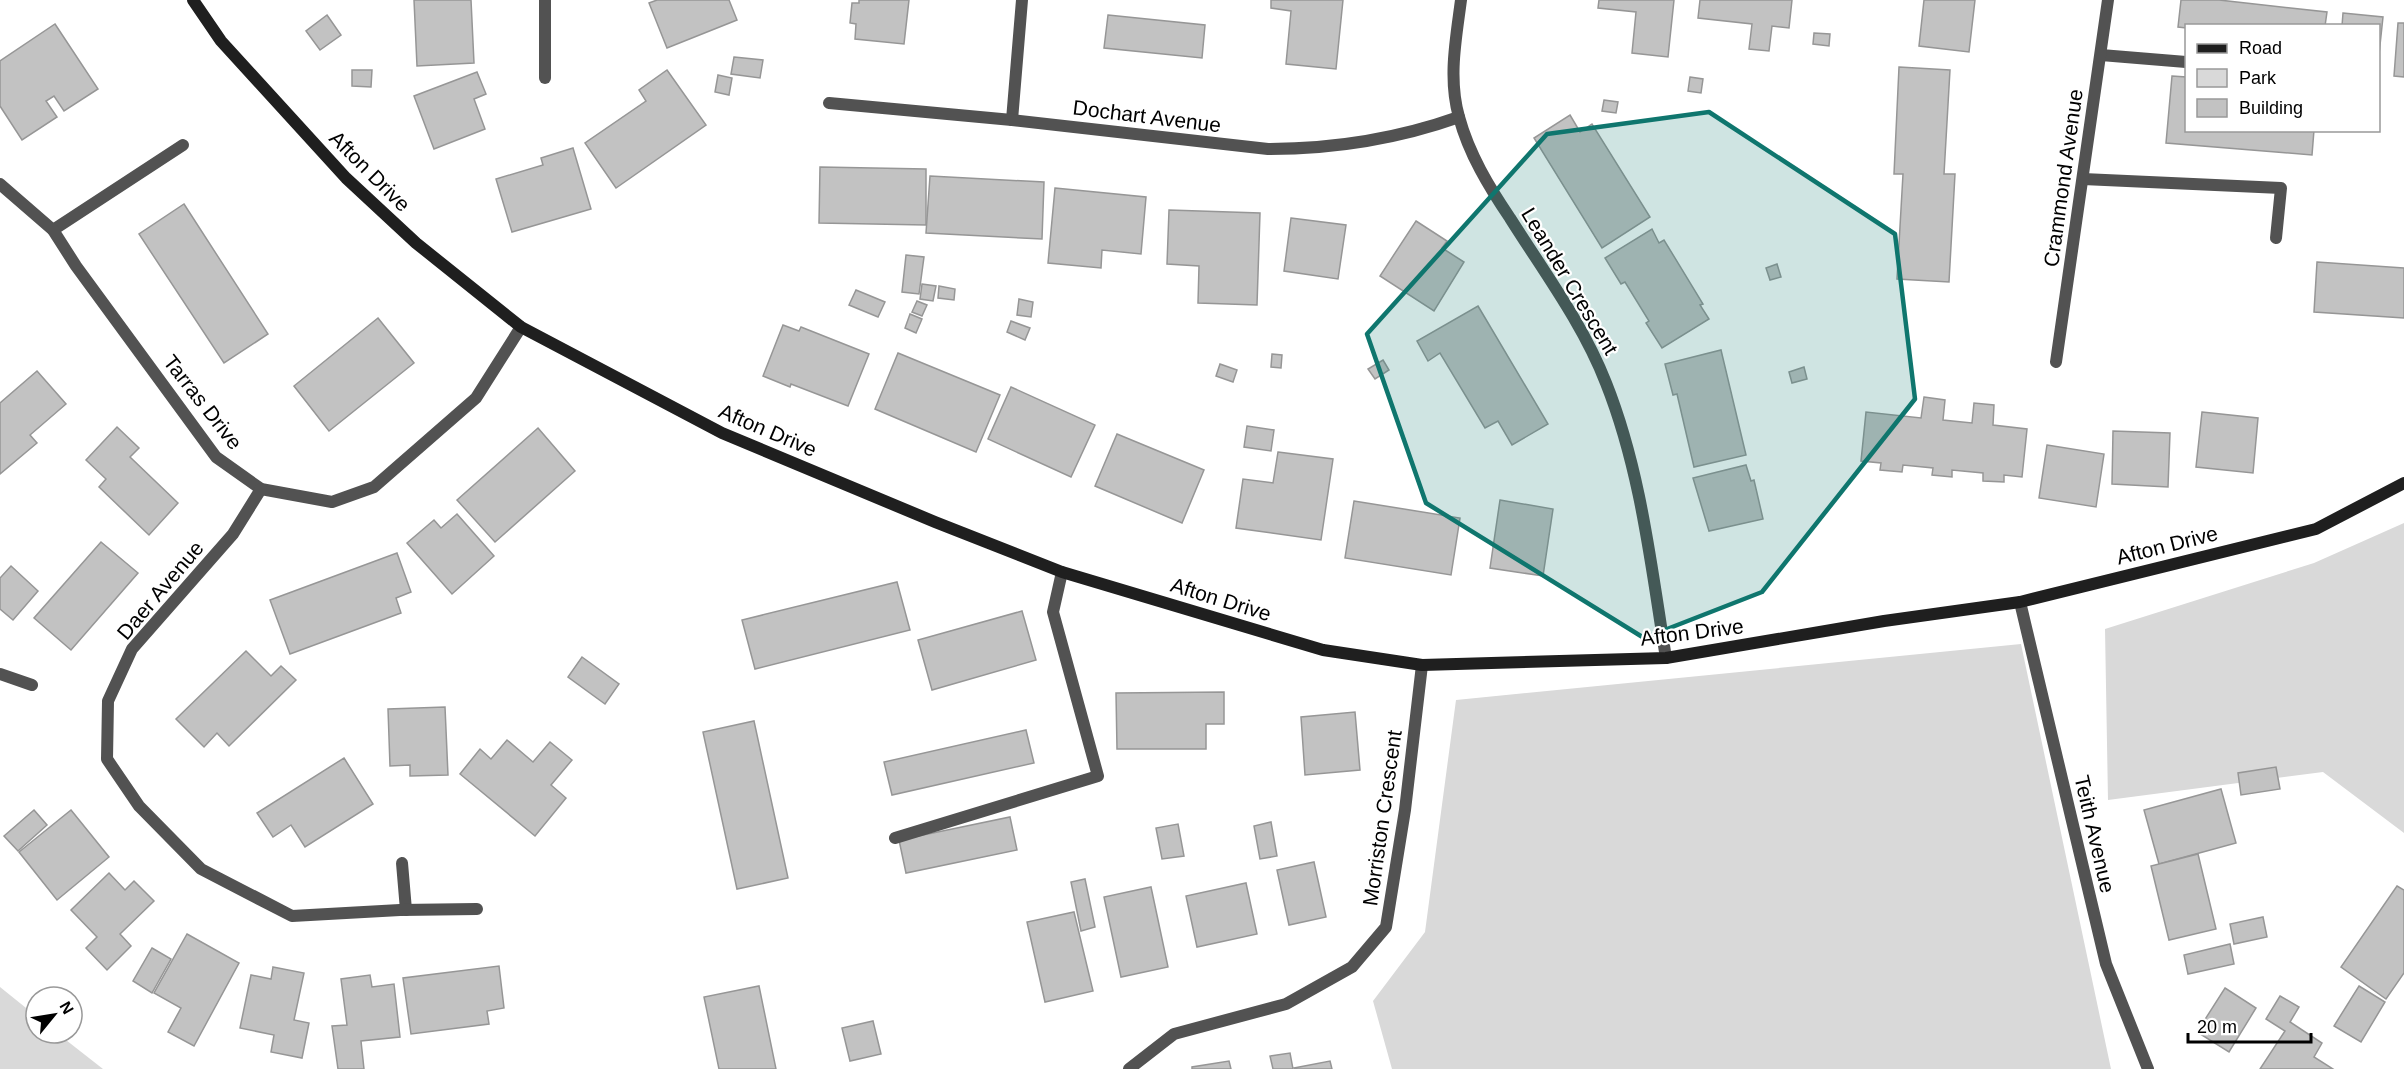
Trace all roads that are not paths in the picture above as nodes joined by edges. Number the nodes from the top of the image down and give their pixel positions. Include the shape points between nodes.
1 (193, 0) edge
2 (545, 0) edge
3 (1022, 0) edge
4 (1461, 0) edge
5 (2108, 0) edge
6 (2101, 55) junction
7 (2185, 62) edge
8 (545, 78) dead end
9 (829, 103) dead end
10 (1459, 117) junction
11 (1012, 120) junction
12 (183, 145) dead end
13 (2083, 179) junction
14 (0, 184) edge
15 (53, 230) junction
16 (2276, 238) dead end
17 (521, 327) junction
18 (2056, 362) dead end
19 (2404, 483) edge
20 (261, 489) junction
21 (1062, 572) junction
22 (2020, 602) junction
23 (1666, 658) junction
24 (1422, 665) junction
25 (0, 674) edge
26 (32, 685) dead end
27 (895, 838) dead end
28 (402, 863) dead end
29 (477, 909) dead end
30 (406, 910) junction
31 (1129, 1069) edge
32 (2148, 1069) edge

1 - 17 street, Afton Drive via 220,41 346,178 416,243
2 - 8 street
3 - 11 street
4 - 10 street, Leander Crescent via 1452,66
5 - 6 street, Crammond Avenue
6 - 7 street
6 - 13 street, Crammond Avenue
9 - 11 street, Dochart Avenue
10 - 11 street, Dochart Avenue via 1382,139 1309,149 1268,149
10 - 23 street, Leander Crescent via 1480,172 1582,330 1606,381 1630,455
12 - 15 street
13 - 16 street via 2281,188
13 - 18 street, Crammond Avenue
14 - 15 street, Tarras Drive
15 - 20 street, Tarras Drive via 216,457
17 - 20 street, Tarras Drive via 476,398 374,487 332,502
17 - 21 street, Afton Drive via 722,433
19 - 22 street, Afton Drive via 2316,528
20 - 30 street, Daer Avenue via 233,534 132,650 108,701 107,759 139,806 201,869 292,916
21 - 24 street, Afton Drive via 1323,650
21 - 27 street via 1053,612 1098,776
22 - 23 street, Afton Drive
22 - 32 street, Teith Avenue via 2106,964
23 - 24 street, Afton Drive
24 - 31 street, Morriston Crescent via 1386,927 1352,966 1286,1004 1174,1034
25 - 26 street
28 - 30 street
29 - 30 street, Daer Avenue

